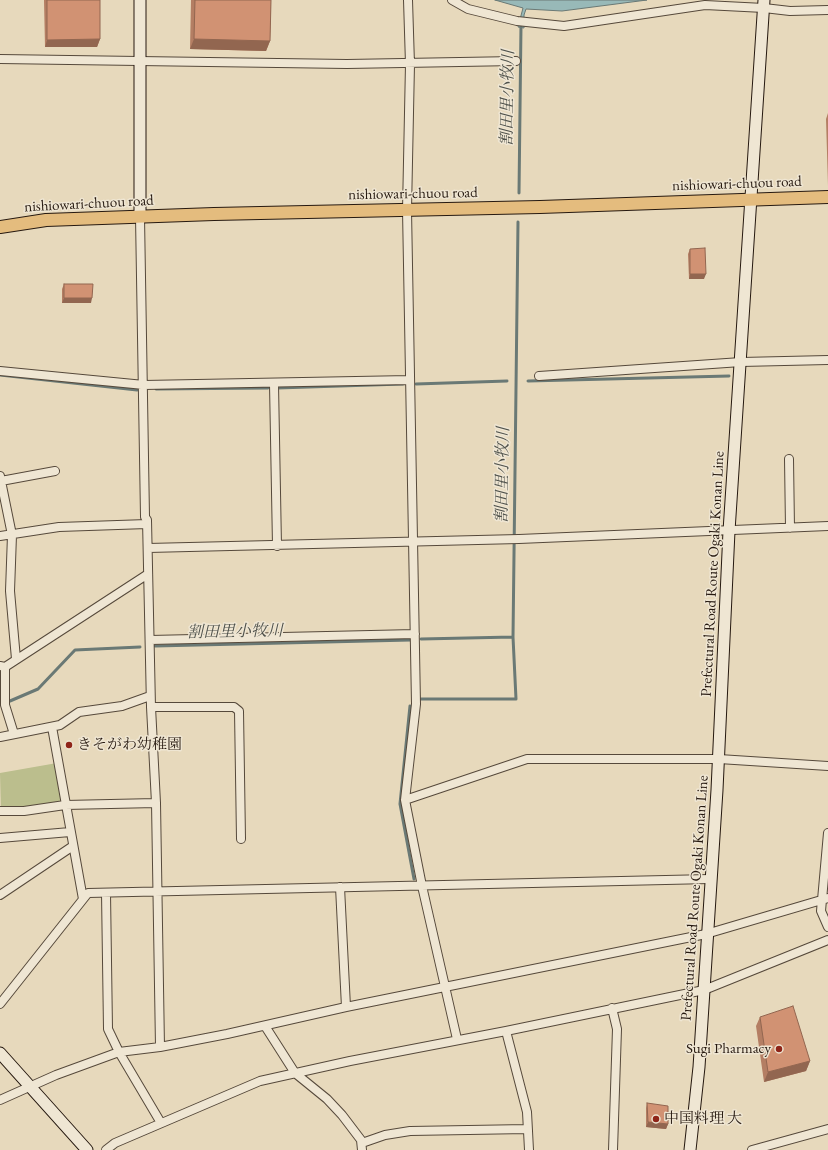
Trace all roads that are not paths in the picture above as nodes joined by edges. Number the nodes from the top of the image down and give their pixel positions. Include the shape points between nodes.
1 (140, 0) edge
2 (408, 0) edge
3 (452, 0) edge
4 (764, 4) edge
5 (828, 10) edge
6 (0, 59) edge
7 (140, 60) junction
8 (516, 61) dead end
9 (410, 64) junction
10 (828, 197) edge
11 (752, 199) junction
12 (407, 210) junction
13 (140, 217) junction
14 (2, 224) edge
15 (828, 360) edge
16 (741, 362) junction
17 (0, 371) edge
18 (539, 376) dead end
19 (409, 380) junction
20 (274, 384) junction
21 (144, 385) junction
22 (789, 458) dead end
23 (55, 471) dead end
24 (1, 479) edge
25 (147, 524) junction
26 (828, 526) edge
27 (790, 528) junction
28 (729, 531) junction
29 (12, 535) junction
30 (0, 536) edge
31 (414, 541) junction
32 (277, 546) junction
33 (148, 548) junction
34 (148, 574) junction
35 (415, 634) junction
36 (150, 640) junction
37 (16, 659) junction
38 (2, 666) edge
39 (150, 696) junction
40 (151, 707) junction
41 (52, 727) junction
42 (14, 734) junction
43 (0, 737) edge
44 (719, 759) junction
45 (828, 766) edge
46 (405, 800) junction
47 (156, 803) junction
48 (65, 805) junction
49 (0, 811) edge
50 (70, 832) junction
51 (828, 833) edge
52 (0, 838) edge
53 (241, 839) dead end
54 (73, 846) junction
55 (710, 879) junction
56 (422, 886) junction
57 (340, 887) junction
58 (158, 891) junction
59 (106, 892) junction
60 (0, 895) edge
61 (826, 898) edge
62 (83, 899) junction
63 (828, 927) edge
64 (706, 934) junction
65 (828, 940) edge
66 (446, 987) junction
67 (704, 990) junction
68 (0, 1004) edge
69 (346, 1007) junction
70 (612, 1008) junction
71 (265, 1026) junction
72 (506, 1031) junction
73 (457, 1039) junction
74 (160, 1047) junction
75 (119, 1052) junction
76 (0, 1054) edge
77 (295, 1073) junction
78 (30, 1087) junction
79 (0, 1100) edge
80 (161, 1123) junction
81 (527, 1129) junction
82 (828, 1129) edge
83 (362, 1146) edge
84 (86, 1150) edge
85 (106, 1150) edge
86 (529, 1150) edge
87 (613, 1150) edge
88 (690, 1150) edge
89 (752, 1150) edge

1 - 7 main road
2 - 9 street
3 - 4 street via 468,8 521,22 564,26 705,5
4 - 5 street via 790,12
4 - 11 main road, Prefectural Road Route Ogaki Konan Line
6 - 7 street
7 - 9 street
7 - 13 main road
8 - 9 street
9 - 12 street
10 - 11 main road, nishiowari-chuou road
11 - 12 main road, nishiowari-chuou road
11 - 16 main road, Prefectural Road Route Ogaki Konan Line
12 - 13 main road, nishiowari-chuou road
12 - 19 street
13 - 14 main road, nishiowari-chuou road
13 - 21 street
15 - 16 street
16 - 18 street
16 - 28 main road, Prefectural Road Route Ogaki Konan Line
17 - 21 street
19 - 20 street
19 - 31 street
20 - 21 street
20 - 32 street
21 - 25 street
22 - 27 street
23 - 24 street
24 - 29 street
25 - 29 street via 58,527
25 - 33 street
26 - 27 street
27 - 28 street
28 - 31 street
28 - 44 main road, Prefectural Road Route Ogaki Konan Line
29 - 30 street
29 - 37 street via 10,591
31 - 32 street
31 - 35 street
32 - 33 street
33 - 34 street
34 - 36 street
34 - 37 street
35 - 36 street
35 - 46 street via 416,704
36 - 39 street
37 - 38 street
38 - 42 street via 4,703
39 - 40 street
39 - 41 street via 122,706 79,712 60,725
40 - 47 street
40 - 53 street via 234,707 239,711
41 - 42 street
41 - 48 street
42 - 43 street
44 - 45 street
44 - 46 street via 527,760
44 - 55 main road, Prefectural Road Route Ogaki Konan Line
46 - 56 street
47 - 48 street
47 - 58 street
48 - 49 street via 24,811
48 - 50 street
50 - 52 street
50 - 54 street
51 - 61 street
54 - 60 street
54 - 62 street
55 - 56 street
55 - 64 main road, Prefectural Road Route Ogaki Konan Line
56 - 57 street
56 - 66 street
57 - 58 street
57 - 69 street
58 - 59 street
58 - 74 street
59 - 62 street via 88,893
59 - 75 street via 108,1029
61 - 63 street via 821,911
61 - 64 street
62 - 68 street
64 - 66 street
64 - 67 main road, Prefectural Road Route Ogaki Konan Line
65 - 67 street
66 - 69 street
66 - 73 street
67 - 70 street
67 - 88 main road, Prefectural Road Route Ogaki Konan Line
69 - 71 street
70 - 72 street
70 - 87 street via 617,1029
71 - 74 street
71 - 77 street
72 - 73 street
72 - 81 street via 527,1112
73 - 77 street
74 - 75 street
75 - 78 street
75 - 80 street
76 - 78 main road
77 - 80 street via 260,1081
77 - 83 street via 327,1099 347,1121
78 - 79 street
78 - 84 main road
80 - 85 street via 115,1143
81 - 83 street via 410,1131 385,1135
81 - 86 street
82 - 89 street

